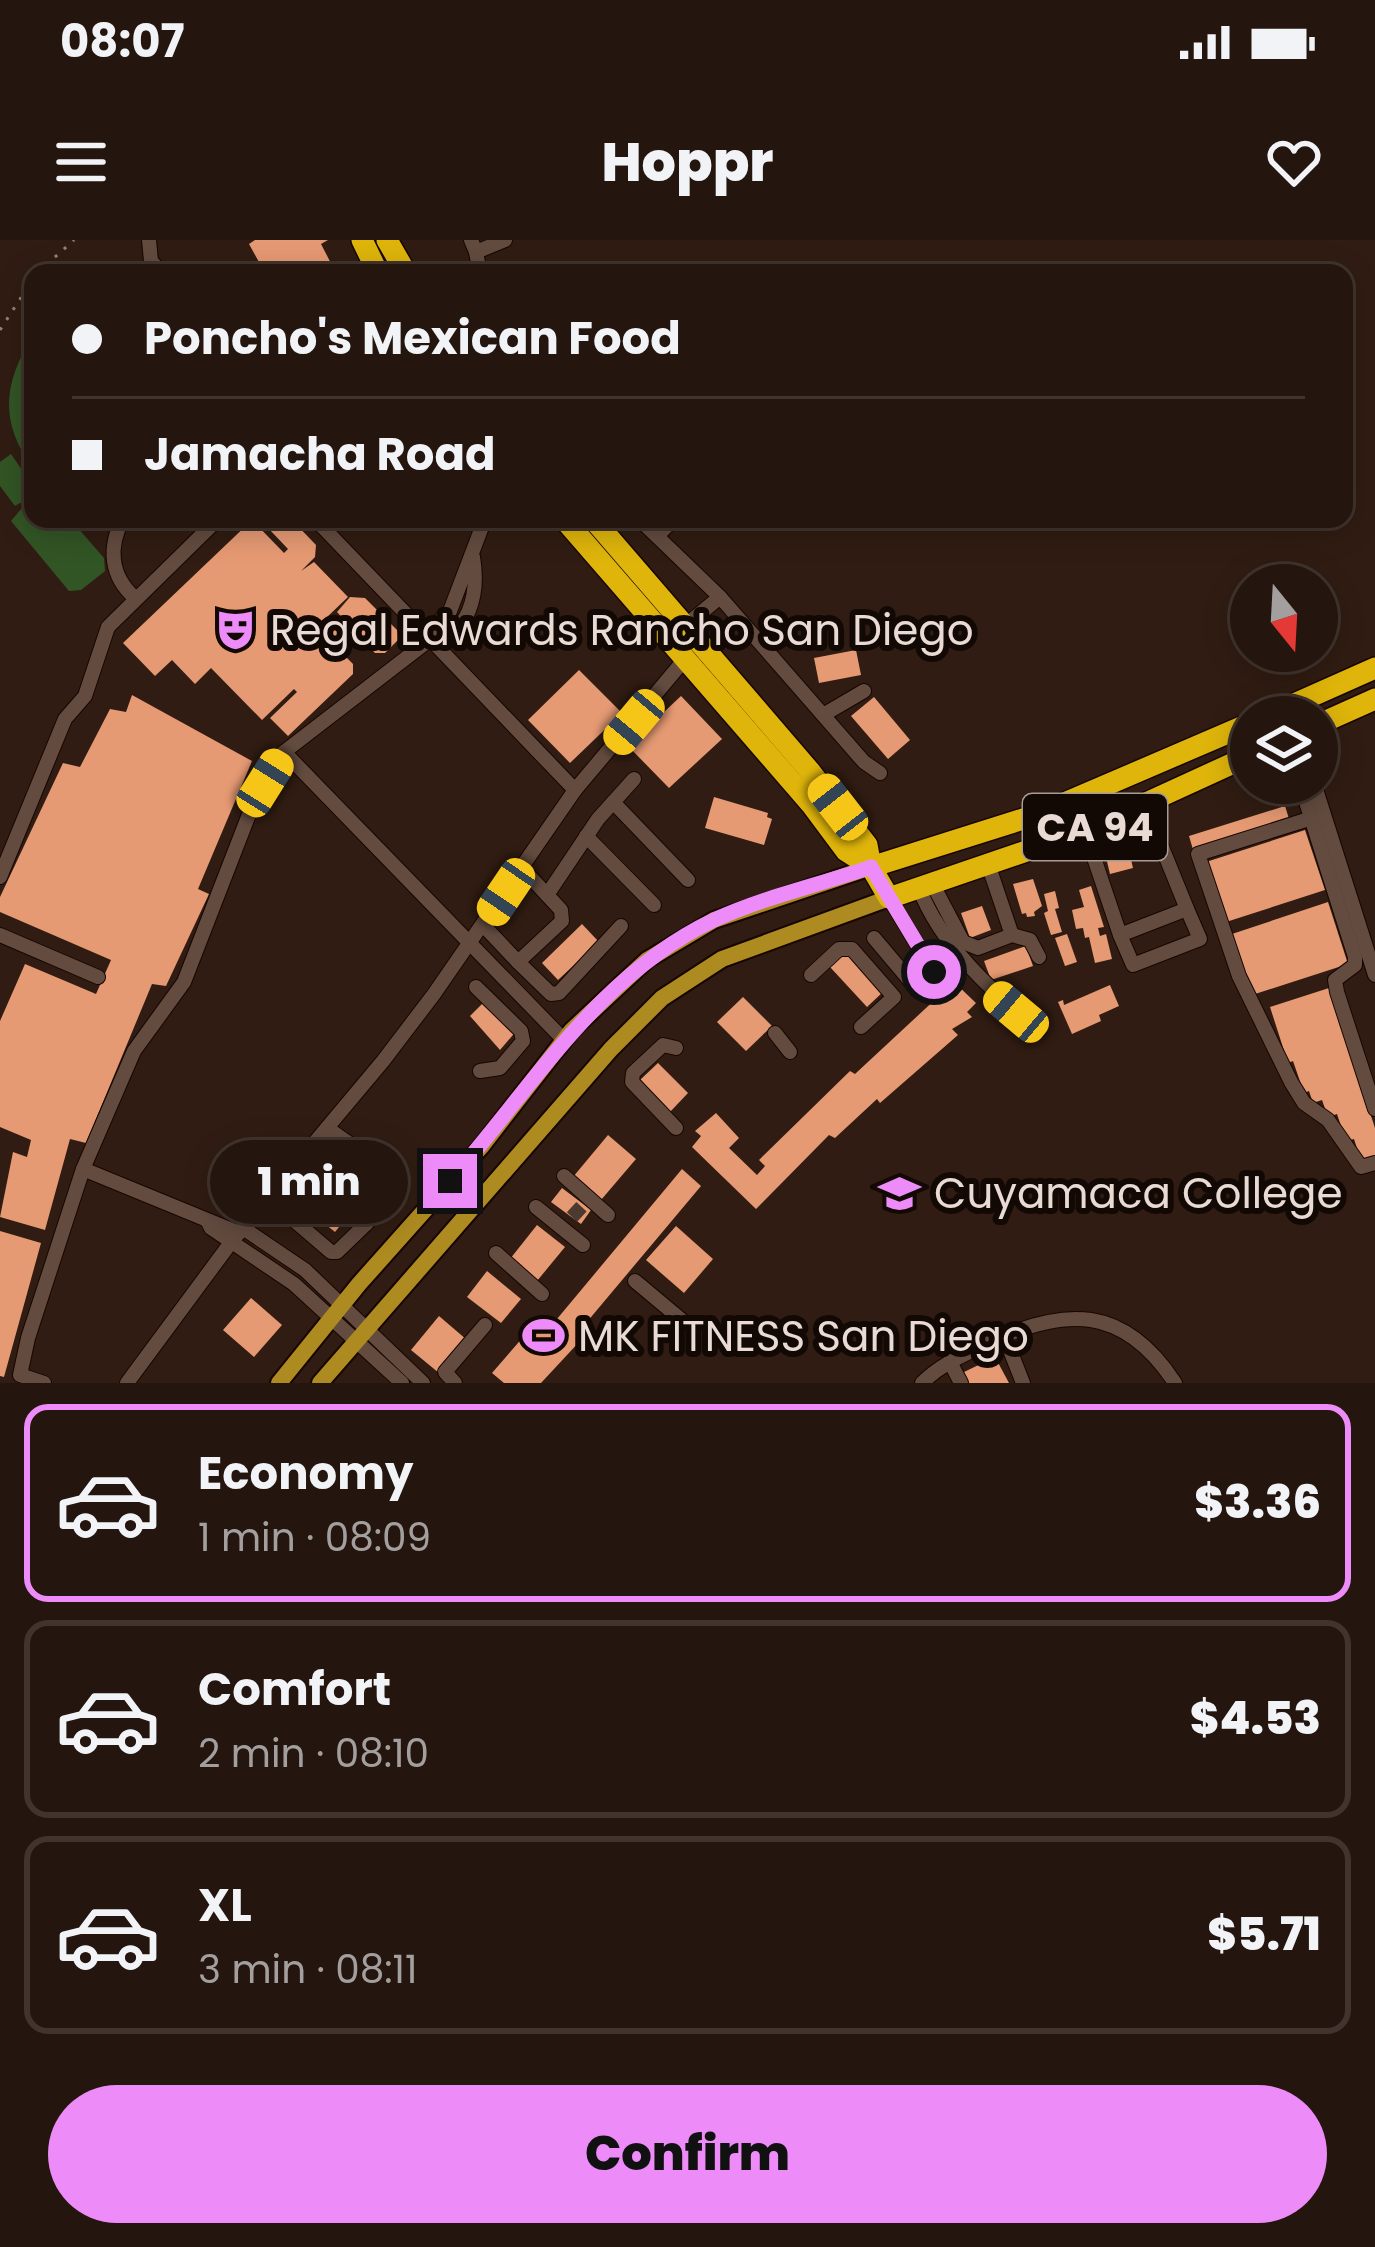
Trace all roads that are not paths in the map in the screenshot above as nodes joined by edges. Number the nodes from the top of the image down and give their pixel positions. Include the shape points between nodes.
1 (505, 240) edge
2 (474, 246) edge
3 (119, 528) edge
4 (209, 528) edge
5 (323, 528) edge
6 (482, 528) edge
7 (572, 528) edge
8 (601, 528) edge
9 (649, 528) edge
10 (665, 528) edge
11 (657, 536) junction
12 (720, 597) junction
13 (135, 598) junction
14 (685, 626) junction
15 (428, 641) junction
16 (686, 659) junction
17 (1375, 668) edge
18 (864, 691) dead end
19 (1312, 696) edge
20 (1375, 699) edge
21 (823, 715) junction
22 (1375, 715) edge
23 (1338, 716) edge
24 (1338, 723) edge
25 (1230, 732) edge
26 (284, 752) junction
27 (1230, 764) edge
28 (880, 772) dead end
29 (634, 779) dead end
30 (575, 790) junction
31 (613, 802) junction
32 (1144, 803) junction
33 (1307, 804) edge
34 (1321, 804) edge
35 (1312, 818) junction
36 (1085, 831) junction
37 (586, 836) junction
38 (988, 864) junction
39 (871, 867) junction
40 (522, 868) junction
41 (0, 877) edge
42 (688, 880) dead end
43 (926, 885) junction
44 (547, 895) junction
45 (889, 898) junction
46 (654, 905) dead end
47 (1187, 909) junction
48 (484, 926) junction
49 (621, 926) dead end
50 (1012, 934) junction
51 (0, 935) edge
52 (1120, 935) junction
53 (874, 938) dead end
54 (472, 944) junction
55 (1039, 958) dead end
56 (518, 962) junction
57 (934, 972) dead end
58 (811, 975) dead end
59 (1375, 975) edge
60 (98, 977) dead end
61 (476, 987) dead end
62 (917, 989) dead end
63 (861, 1027) dead end
64 (1039, 1030) dead end
65 (775, 1033) dead end
66 (564, 1040) junction
67 (676, 1048) dead end
68 (790, 1052) dead end
69 (480, 1071) dead end
70 (1375, 1109) edge
71 (327, 1128) junction
72 (676, 1128) dead end
73 (350, 1144) dead end
74 (373, 1161) dead end
75 (1375, 1163) edge
76 (83, 1169) junction
77 (564, 1176) dead end
78 (324, 1186) dead end
79 (268, 1198) junction
80 (536, 1207) dead end
81 (608, 1215) dead end
82 (366, 1224) junction
83 (238, 1234) junction
84 (583, 1245) dead end
85 (496, 1253) dead end
86 (635, 1281) dead end
87 (542, 1294) dead end
88 (338, 1311) junction
89 (684, 1322) dead end
90 (485, 1325) dead end
91 (1004, 1335) junction
92 (362, 1338) junction
93 (950, 1362) junction
94 (14, 1379) edge
95 (44, 1383) edge
96 (127, 1383) edge
97 (279, 1383) edge
98 (320, 1383) edge
99 (402, 1383) edge
100 (423, 1383) edge
101 (455, 1383) edge
102 (922, 1383) edge
103 (961, 1383) edge
104 (1023, 1383) edge
105 (1175, 1383) edge

1 - 2 street
3 - 13 street via 112,554
4 - 13 street
5 - 15 street
6 - 15 street via 466,619 444,640
7 - 16 highway
8 - 14 highway
9 - 11 street
10 - 11 street
11 - 12 street
12 - 14 street
12 - 21 street
13 - 41 street via 108,627 86,696 65,719
14 - 39 highway via 867,844
15 - 26 street
15 - 30 street
16 - 30 street
16 - 39 highway via 846,851
17 - 19 highway
18 - 21 street
20 - 23 highway
21 - 28 street
22 - 24 highway
25 - 39 highway, CA 94 via 1039,814
26 - 54 street
26 - 76 street via 255,799 184,982 134,1051
27 - 32 highway, CA 94
29 - 31 street
30 - 40 street
31 - 37 street
31 - 42 street
32 - 36 highway, CA 94
32 - 47 street
33 - 35 street
34 - 59 street
35 - 70 street via 1355,957 1335,980
35 - 75 street via 1198,854 1239,976 1291,1082 1354,1162
36 - 38 highway, CA 94
36 - 52 street
37 - 44 street
37 - 46 street
38 - 43 highway, CA 94
38 - 50 street
39 - 45 highway
39 - 66 main road via 714,920 647,959
40 - 44 street
40 - 48 street
43 - 45 highway, CA 94
43 - 50 street via 968,946
43 - 64 street via 932,917 994,993
44 - 56 street via 562,921
45 - 57 street
45 - 92 main road via 722,958 662,998
47 - 52 street
47 - 52 street via 1200,939 1133,965
48 - 54 street
48 - 56 street
49 - 56 street via 559,993
50 - 55 street via 1030,940
51 - 60 street
53 - 62 street
54 - 66 street
54 - 71 street
58 - 63 street via 839,949 852,949 894,997
61 - 69 street via 523,1041 500,1068
65 - 68 street
66 - 88 main road
67 - 72 street via 663,1045 632,1082
71 - 73 street
71 - 79 street
74 - 82 street via 393,1180 392,1193
76 - 83 street
76 - 94 street
77 - 81 street
78 - 82 street
79 - 82 street via 331,1252
79 - 83 street
80 - 84 street via 567,1223
83 - 88 street via 305,1270
83 - 96 street
85 - 87 street
86 - 89 street
88 - 92 street
88 - 97 main road
90 - 101 street via 445,1372
91 - 93 street
91 - 104 street
91 - 105 street via 1078,1317 1113,1324 1155,1352
92 - 98 main road
92 - 99 street
92 - 100 street
93 - 102 street
93 - 103 street
94 - 95 street

